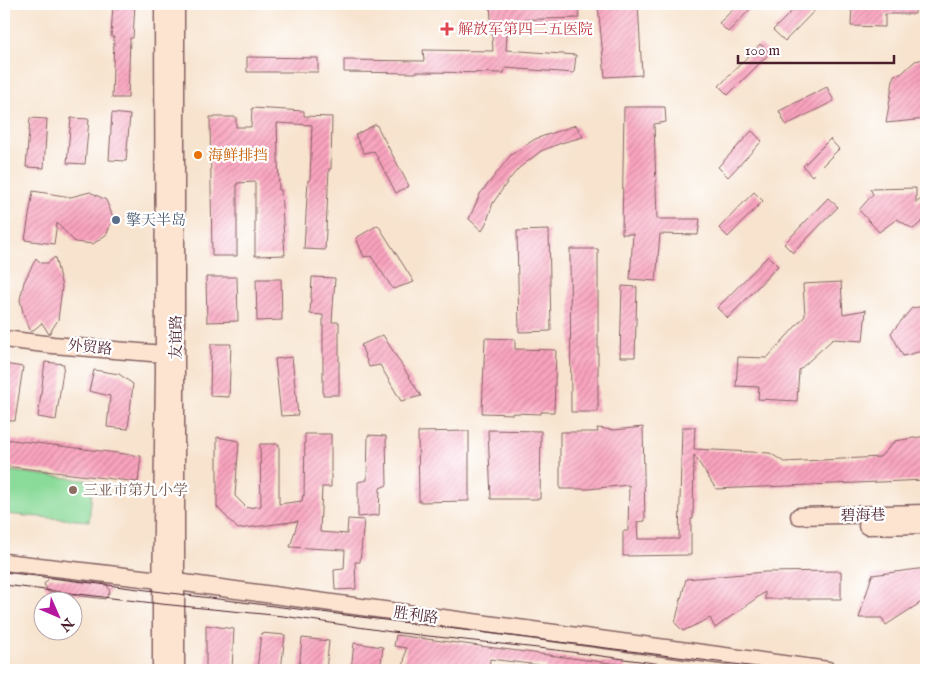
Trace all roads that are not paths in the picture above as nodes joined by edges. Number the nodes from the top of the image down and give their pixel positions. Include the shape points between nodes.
1 (164, 4) edge
2 (176, 4) edge
3 (4, 338) edge
4 (170, 353) junction
5 (926, 513) edge
6 (926, 525) edge
7 (4, 562) edge
8 (169, 581) junction
9 (161, 670) edge
10 (176, 670) edge
11 (828, 670) edge

1 - 4 street, 友谊路
2 - 4 street, 友谊路
3 - 4 street, 外贸路
4 - 8 street, 友谊路
5 - 6 street, 碧海巷 via 799,521
7 - 8 street, 胜利路
8 - 9 street, 友谊路
8 - 10 street, 友谊路
8 - 11 street, 胜利路

